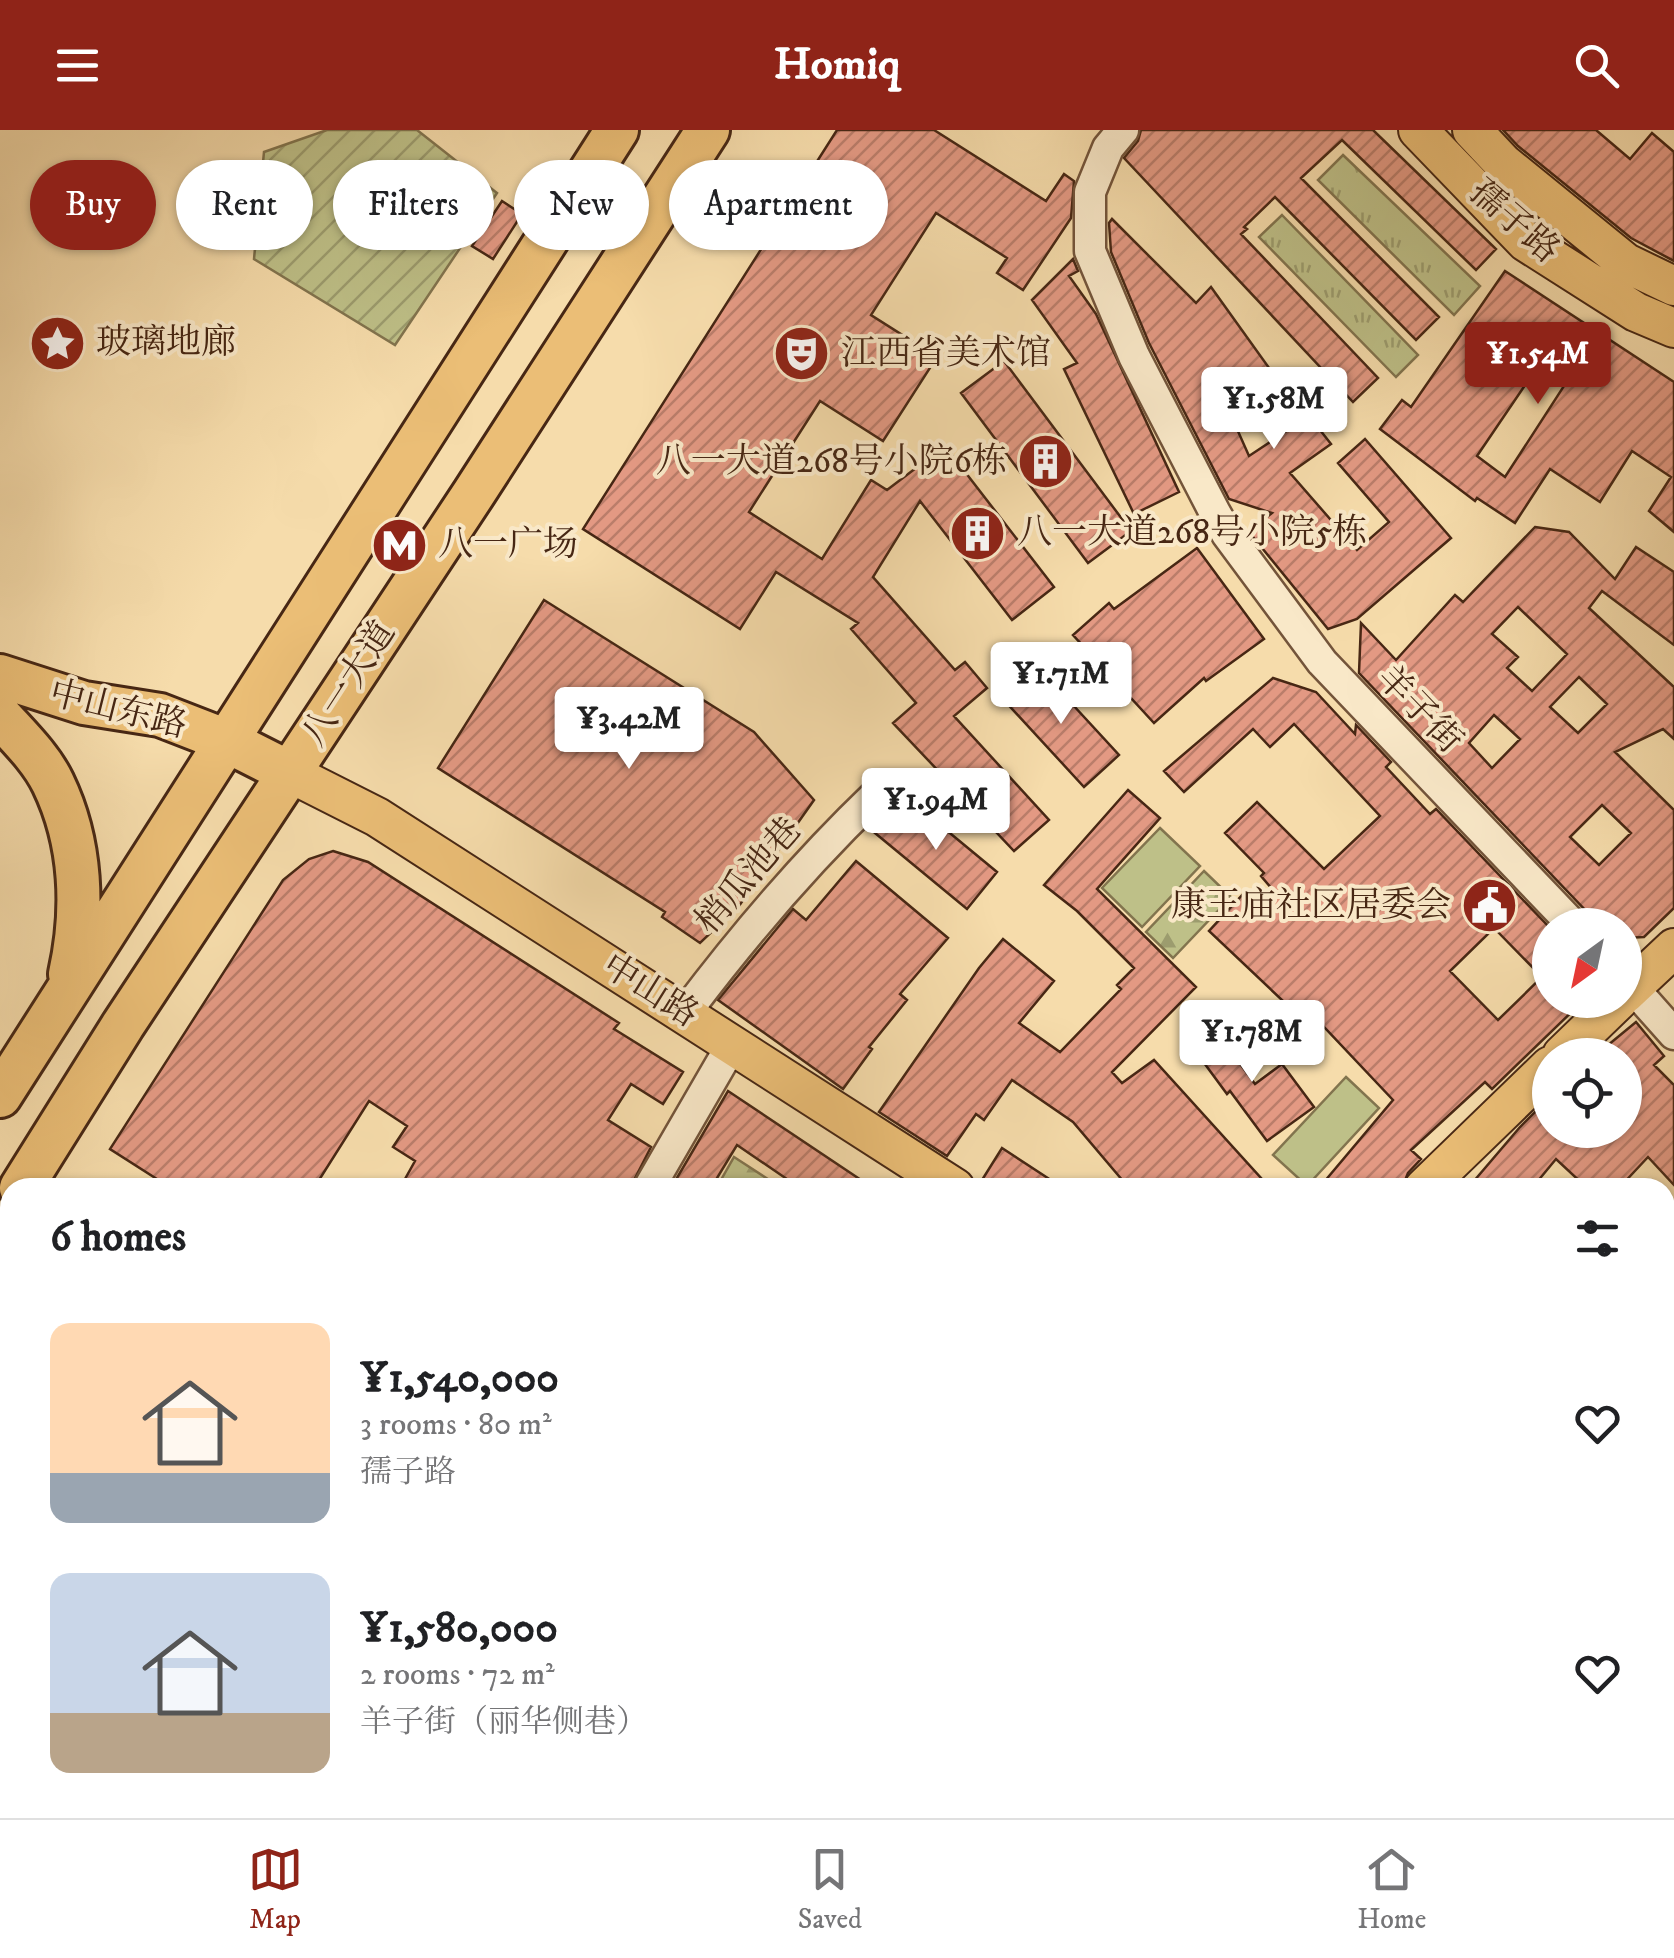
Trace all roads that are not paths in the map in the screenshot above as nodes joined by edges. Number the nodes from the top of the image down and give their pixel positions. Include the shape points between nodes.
1 (617, 130) edge
2 (708, 130) edge
3 (1123, 130) edge
4 (1418, 130) edge
5 (1472, 130) edge
6 (1674, 286) edge
7 (1674, 328) edge
8 (0, 676) edge
9 (0, 716) edge
10 (228, 741) junction
11 (290, 773) junction
12 (876, 795) dead end
13 (344, 798) joint
14 (1557, 908) edge
15 (1674, 948) edge
16 (1642, 975) edge
17 (66, 990) junction
18 (1642, 1005) edge
19 (685, 1013) junction
20 (1598, 1018) edge
21 (1674, 1034) edge
22 (1578, 1038) edge
23 (733, 1044) junction
24 (1532, 1083) edge
25 (0, 1096) edge
26 (27, 1178) edge
27 (656, 1178) edge
28 (940, 1178) edge
29 (1434, 1178) edge

1 - 10 highway, 八一大道
2 - 11 highway, 八一大道
3 - 14 street, 羊子街 via 1090,192 1090,251 1134,356 1227,534 1322,662
4 - 7 main road, 孺子路 via 1526,242 1636,312
5 - 6 main road, 孺子路 via 1503,164 1626,262
8 - 10 highway, 中山东路 via 84,703 160,716
9 - 17 highway, 中山东路 via 53,782 71,832 78,938
10 - 11 highway, 中山东路
10 - 17 highway, 八一大道
11 - 13 main road, 中山东路
11 - 26 highway, 八一大道
12 - 19 street, 梢瓜池巷 via 732,950
13 - 19 main road, 中山路
15 - 16 main road
17 - 25 highway, 八一大道
18 - 21 street
19 - 23 main road, 中山路
20 - 22 main road
23 - 27 street
23 - 28 main road, 中山路
24 - 29 main road

